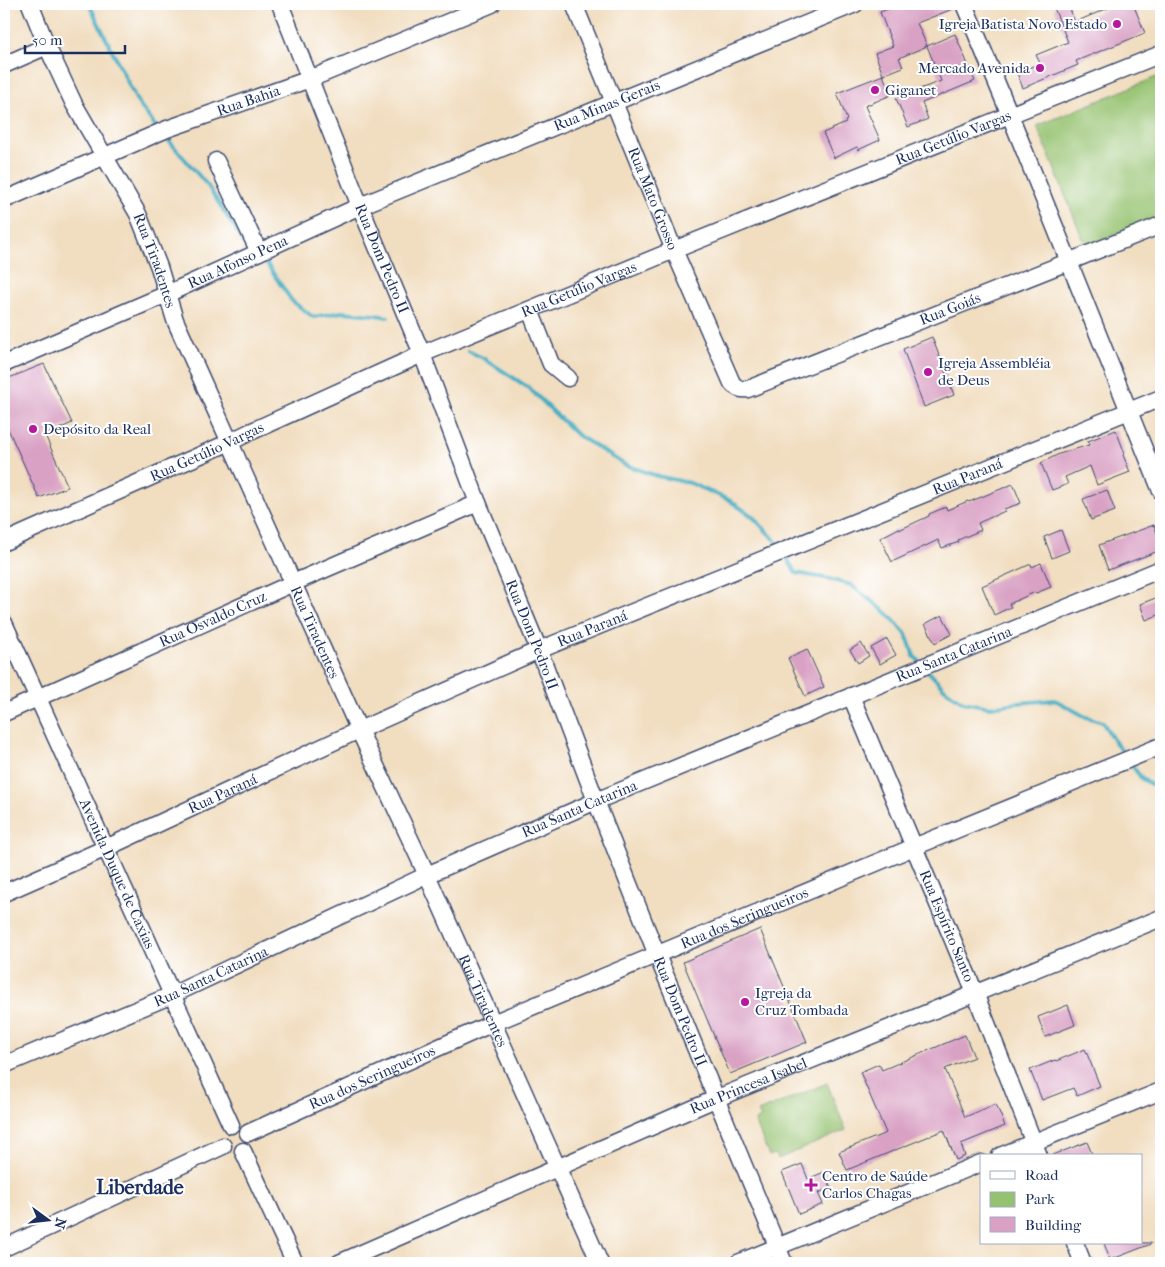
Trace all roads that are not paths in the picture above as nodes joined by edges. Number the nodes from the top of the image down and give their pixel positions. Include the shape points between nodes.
1 (30, 4) edge
2 (280, 4) edge
3 (492, 4) edge
4 (574, 4) edge
5 (855, 4) edge
6 (964, 4) edge
7 (47, 46) junction
8 (1161, 54) edge
9 (4, 65) edge
10 (310, 79) junction
11 (614, 102) junction
12 (1010, 115) junction
13 (104, 156) junction
14 (216, 160) dead end
15 (4, 200) edge
16 (360, 206) junction
17 (1161, 225) edge
18 (674, 250) junction
19 (259, 252) junction
20 (1068, 262) junction
21 (167, 294) junction
22 (530, 310) junction
23 (422, 354) junction
24 (4, 364) edge
25 (568, 378) dead end
26 (740, 389) joint
27 (1161, 398) edge
28 (1129, 411) junction
29 (230, 442) junction
30 (1161, 491) edge
31 (478, 503) junction
32 (4, 542) edge
33 (1161, 569) edge
34 (293, 583) junction
35 (4, 623) edge
36 (538, 650) junction
37 (851, 696) junction
38 (38, 698) junction
39 (4, 714) edge
40 (359, 730) junction
41 (1161, 746) edge
42 (596, 801) junction
43 (914, 846) junction
44 (106, 848) junction
45 (428, 875) junction
46 (4, 893) edge
47 (1161, 918) edge
48 (656, 955) junction
49 (975, 993) junction
50 (172, 995) junction
51 (493, 1023) junction
52 (4, 1065) edge
53 (1161, 1091) edge
54 (715, 1099) junction
55 (231, 1125) junction
56 (248, 1133) junction
57 (223, 1146) junction
58 (1036, 1149) edge
59 (243, 1151) junction
60 (1010, 1154) edge
61 (980, 1163) edge
62 (558, 1167) junction
63 (1075, 1244) edge
64 (778, 1247) junction
65 (4, 1248) edge
66 (295, 1263) edge
67 (339, 1263) edge
68 (600, 1263) edge
69 (738, 1263) edge
70 (784, 1263) edge
71 (1083, 1263) edge

1 - 7 street, Rua Tiradentes
2 - 10 street, Rua Dom Pedro II
3 - 10 street, Rua Bahia
4 - 11 street, Rua Mato Grosso
5 - 11 street, Rua Minas Gerais
6 - 12 street
7 - 9 street
7 - 13 street, Rua Tiradentes via 74,104
8 - 12 street, Rua Getúlio Vargas
10 - 13 street, Rua Bahia via 159,132
10 - 16 street, Rua Dom Pedro II
11 - 16 street, Rua Minas Gerais
11 - 18 street, Rua Mato Grosso
12 - 18 street, Rua Getúlio Vargas
12 - 20 street
13 - 15 street, Rua Bahia
13 - 21 street, Rua Tiradentes via 138,214
14 - 19 street
16 - 19 street, Rua Afonso Pena
16 - 23 street, Rua Dom Pedro II
17 - 20 street, Rua Goiás
18 - 22 street, Rua Getúlio Vargas
18 - 26 street, Rua Mato Grosso via 732,382
19 - 21 street, Rua Afonso Pena
20 - 26 street, Rua Goiás via 748,389
20 - 28 street
21 - 24 street, Rua Afonso Pena
21 - 29 street, Rua Tiradentes via 175,320
22 - 23 street, Rua Getúlio Vargas
22 - 25 street via 548,359
23 - 29 street, Rua Getúlio Vargas
23 - 31 street, Rua Dom Pedro II
27 - 28 street, Rua Paraná
28 - 30 street
28 - 36 street, Rua Paraná
29 - 32 street, Rua Getúlio Vargas
29 - 34 street, Rua Tiradentes
31 - 34 street, Rua Osvaldo Cruz
31 - 36 street, Rua Dom Pedro II
33 - 37 street, Rua Santa Catarina
34 - 38 street, Rua Osvaldo Cruz
34 - 40 street, Rua Tiradentes
35 - 38 street, Avenida Duque de Caxias
36 - 40 street, Rua Paraná
36 - 42 street, Rua Dom Pedro II
37 - 42 street, Rua Santa Catarina
37 - 43 street, Rua Espírito Santo
38 - 39 street, Rua Osvaldo Cruz
38 - 44 street, Avenida Duque de Caxias
40 - 44 street, Rua Paraná
40 - 45 street, Rua Tiradentes
41 - 43 street, Rua dos Seringueiros
42 - 45 street, Rua Santa Catarina
42 - 48 street, Rua Dom Pedro II
43 - 48 street, Rua dos Seringueiros
43 - 49 street, Rua Espírito Santo
44 - 46 street, Rua Paraná
44 - 50 street, Avenida Duque de Caxias
45 - 50 street, Rua Santa Catarina
45 - 51 street, Rua Tiradentes
47 - 49 street, Rua Princesa Isabel
48 - 51 street, Rua dos Seringueiros
48 - 54 street, Rua Dom Pedro II
49 - 54 street, Rua Princesa Isabel
49 - 58 street, Rua Espírito Santo
50 - 52 street, Rua Santa Catarina
50 - 55 street, Avenida Duque de Caxias
51 - 56 street, Rua dos Seringueiros
51 - 62 street, Rua Tiradentes
53 - 58 street
54 - 62 street, Rua Princesa Isabel
54 - 64 street, Rua Dom Pedro II
55 - 56 street via 241,1126
55 - 57 street via 222,1131
56 - 59 street via 248,1144
57 - 59 street via 231,1152
57 - 65 street
58 - 60 street
59 - 66 street
61 - 64 street
62 - 67 street, Rua Princesa Isabel
62 - 68 street, Rua Tiradentes
63 - 71 street
64 - 69 street
64 - 70 street, Rua Dom Pedro II

